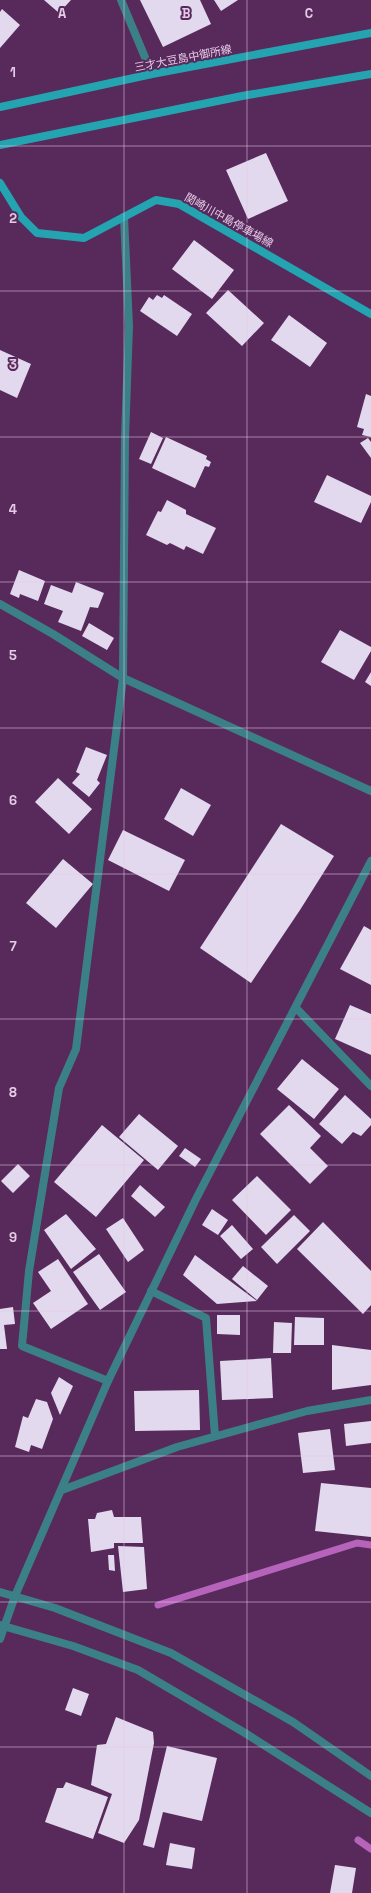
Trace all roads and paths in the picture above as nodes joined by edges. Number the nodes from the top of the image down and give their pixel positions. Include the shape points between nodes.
1 (122, 0) edge
2 (371, 33) edge
3 (152, 74) junction
4 (371, 74) edge
5 (0, 107) edge
6 (0, 145) edge
7 (0, 184) edge
8 (124, 217) junction
9 (371, 314) edge
10 (0, 604) edge
11 (123, 678) junction
12 (371, 791) edge
13 (371, 861) edge
14 (296, 1008) junction
15 (371, 1086) edge
16 (151, 1291) junction
17 (108, 1381) junction
18 (371, 1400) edge
19 (215, 1436) junction
20 (62, 1490) junction
21 (0, 1592) edge
22 (15, 1596) junction
23 (2, 1625) edge
24 (0, 1639) edge
25 (371, 1776) edge
26 (371, 1813) edge

1 - 3 street
2 - 3 main road, 三才大豆島中御所線
3 - 5 main road, 三才大豆島中御所線
4 - 6 main road via 242,96
7 - 8 main road, 関崎川中島停車場線 via 21,217 37,233 84,238
8 - 9 main road, 関崎川中島停車場線 via 156,200 179,204
8 - 11 street via 129,326 125,437
10 - 11 street
11 - 12 street
11 - 17 street via 76,1049 59,1088 29,1271 22,1346
13 - 14 street
14 - 15 street
14 - 16 street
16 - 17 street
16 - 19 street via 206,1318
17 - 20 street
18 - 19 street via 307,1411
19 - 20 street via 177,1447
20 - 22 street
21 - 22 street
22 - 23 street
22 - 25 street via 55,1608 171,1653 293,1722
23 - 24 street
23 - 26 street via 73,1646 138,1670

